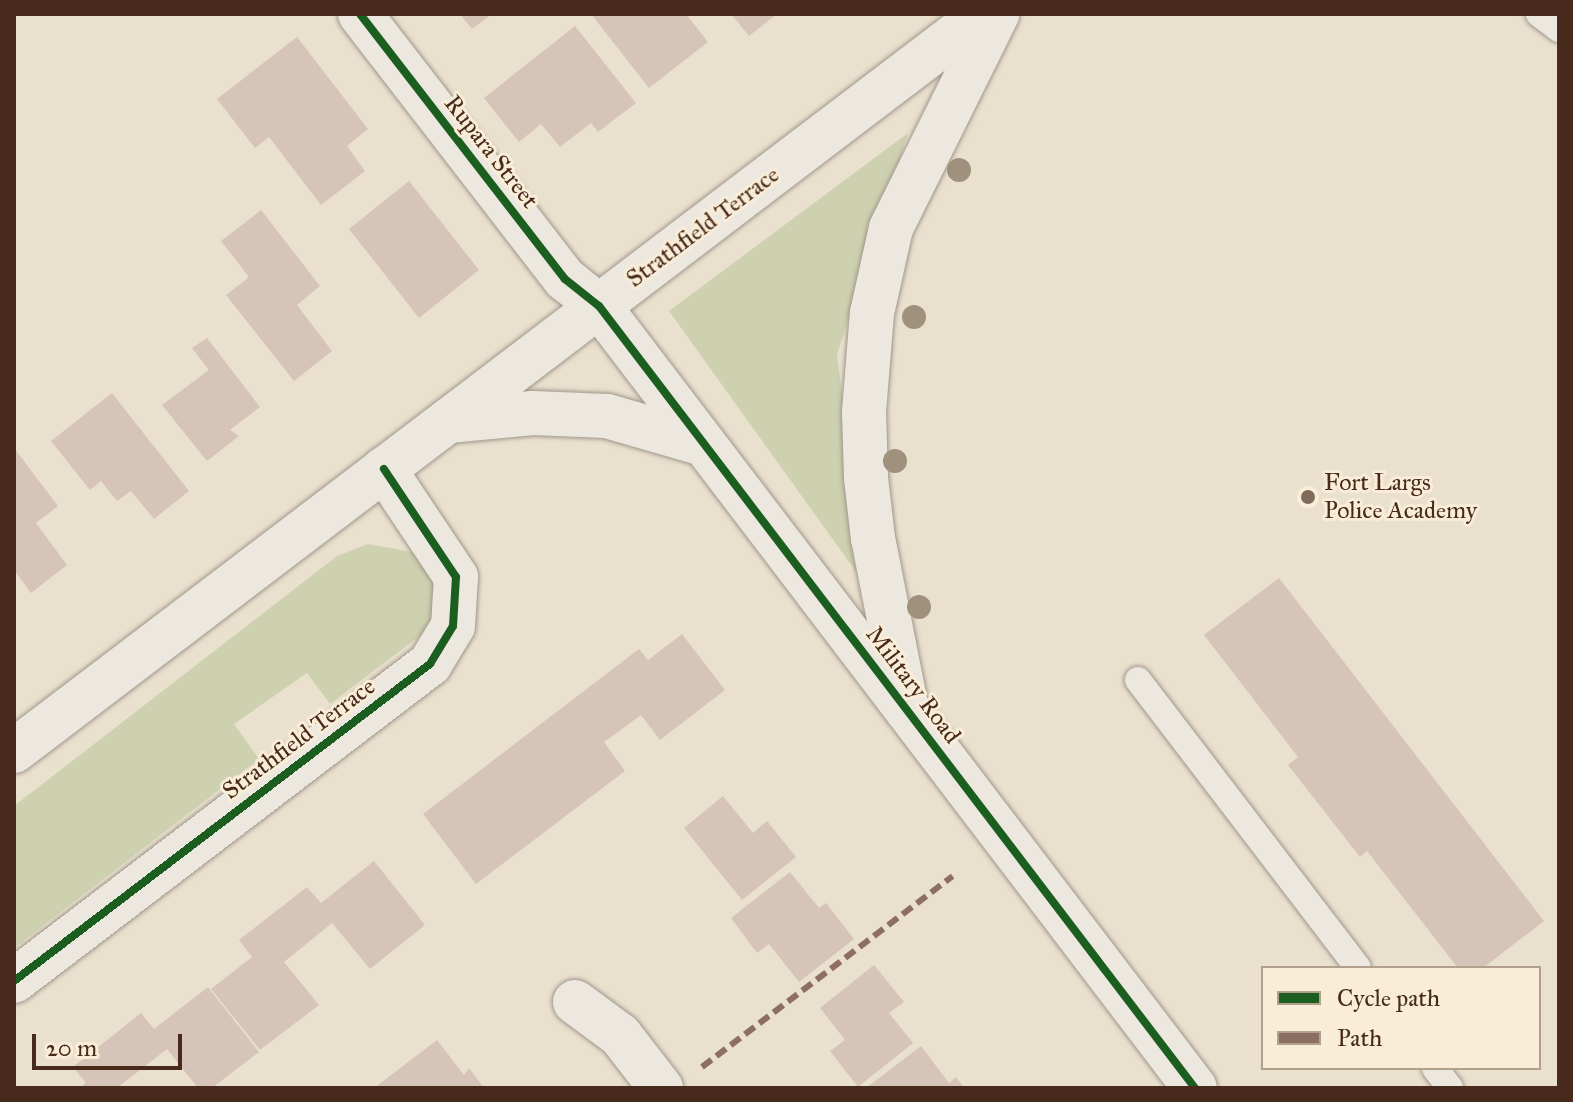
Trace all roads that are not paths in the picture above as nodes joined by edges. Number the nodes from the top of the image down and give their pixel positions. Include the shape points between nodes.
1 (360, 14) edge
2 (983, 14) edge
3 (997, 14) edge
4 (1539, 14) edge
5 (1559, 29) edge
6 (599, 306) junction
7 (448, 421) junction
8 (704, 444) junction
9 (384, 469) junction
10 (1138, 680) dead end
11 (907, 710) junction
12 (14, 751) edge
13 (1356, 966) edge
14 (14, 981) edge
15 (575, 1002) dead end
16 (1436, 1070) edge
17 (661, 1088) edge
18 (1195, 1088) edge
19 (1450, 1088) edge

1 - 6 street, Rupara Street via 565,279
2 - 6 street, Strathfield Terrace
3 - 11 street via 891,228 872,313 864,412 866,478
4 - 5 lane
6 - 7 street, Strathfield Terrace
6 - 8 street, Military Road
7 - 8 street via 533,413 607,416
7 - 9 street, Strathfield Terrace
8 - 11 street, Military Road
9 - 12 street, Strathfield Terrace
9 - 14 street, Strathfield Terrace via 456,577 453,626 430,664
10 - 13 lane
11 - 18 street, Military Road
15 - 17 street via 620,1035
16 - 19 lane

